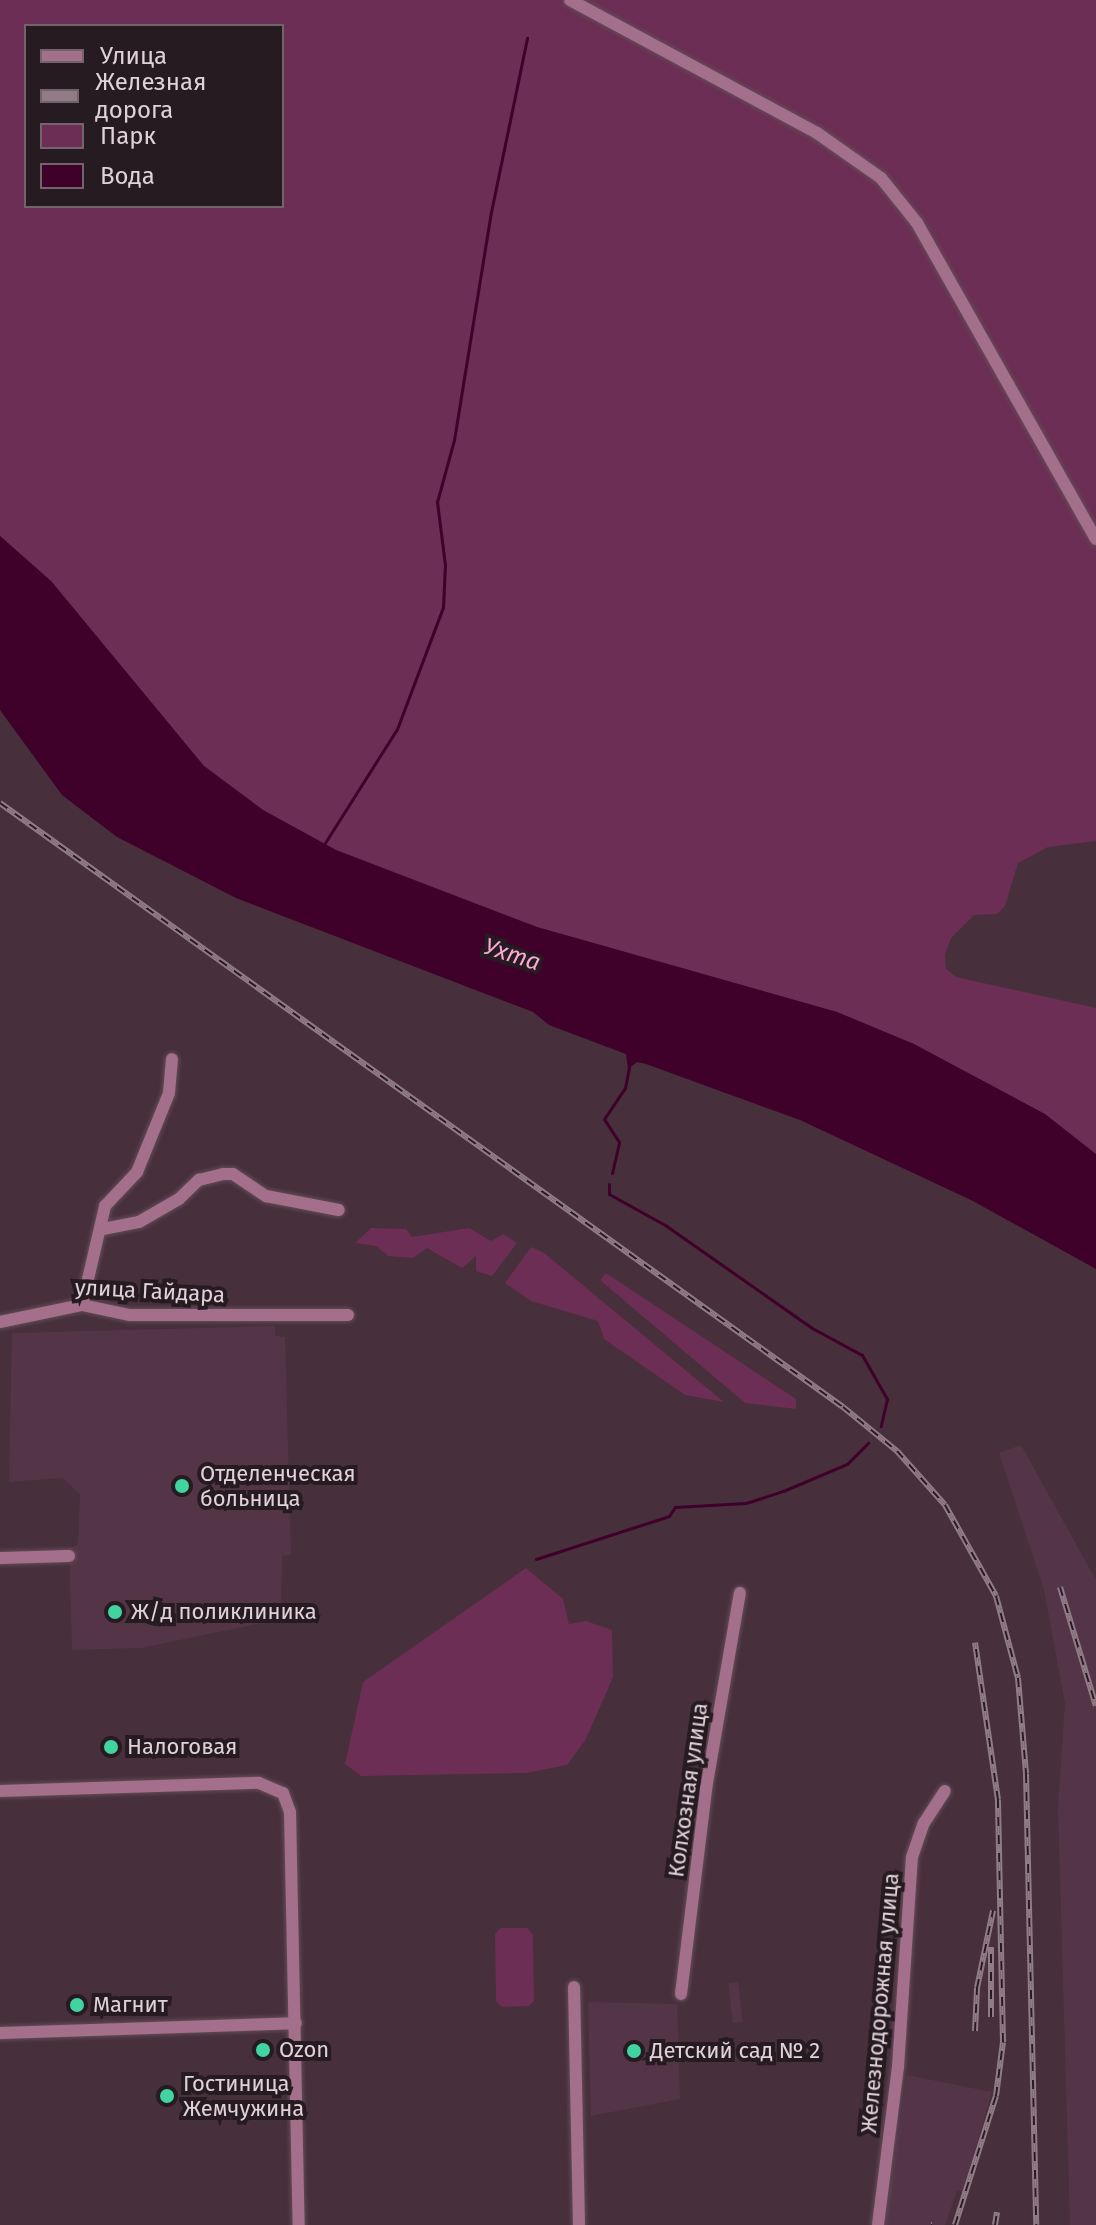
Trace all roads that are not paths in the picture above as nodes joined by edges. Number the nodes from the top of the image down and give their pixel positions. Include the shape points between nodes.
1 (570, 0) edge
2 (1096, 539) edge
3 (172, 1059) dead end
4 (339, 1210) dead end
5 (103, 1229) junction
6 (82, 1305) junction
7 (348, 1315) dead end
8 (0, 1322) edge
9 (69, 1556) dead end
10 (0, 1558) edge
11 (740, 1593) dead end
12 (0, 1791) edge
13 (945, 1791) dead end
14 (574, 1987) dead end
15 (681, 1994) dead end
16 (296, 2023) junction
17 (0, 2033) edge
18 (299, 2225) edge
19 (579, 2225) edge
20 (878, 2225) edge

1 - 2 street via 855,157 881,178 917,223
3 - 5 street via 161,1114 152,1123 137,1172 105,1206
4 - 5 street via 266,1196 233,1174 223,1174 199,1180 179,1199 132,1225
5 - 6 street via 95,1240
6 - 7 street, улица Гайдара via 130,1315
6 - 8 street, улица Гайдара
9 - 10 street
11 - 15 street, Колхозная улица via 706,1789
12 - 16 street via 259,1783 283,1793 290,1812
13 - 20 street, Железнодорожная улица via 919,1834 912,1857 898,2067
14 - 19 street
16 - 17 street
16 - 18 street

